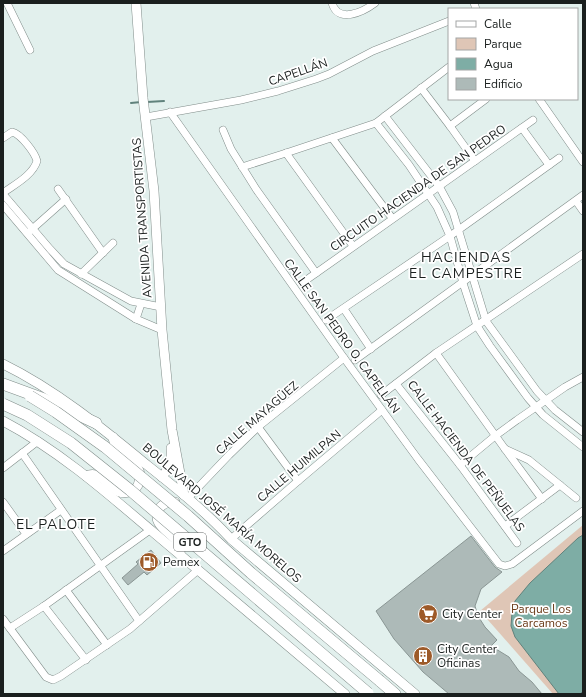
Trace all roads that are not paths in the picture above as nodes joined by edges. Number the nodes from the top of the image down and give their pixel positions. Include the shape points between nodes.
1 (7, 3) edge
2 (136, 3) edge
3 (375, 3) edge
4 (333, 6) edge
5 (448, 21) edge
6 (30, 50) dead end
7 (448, 68) edge
8 (421, 88) junction
9 (485, 100) edge
10 (539, 100) edge
11 (170, 112) junction
12 (145, 114) junction
13 (386, 116) junction
14 (533, 120) dead end
15 (376, 123) junction
16 (450, 126) junction
17 (522, 128) junction
18 (223, 130) dead end
19 (3, 138) edge
20 (332, 138) junction
21 (286, 153) junction
22 (559, 158) dead end
23 (474, 161) junction
24 (583, 162) edge
25 (548, 165) junction
26 (242, 167) junction
27 (439, 186) junction
28 (58, 189) dead end
29 (429, 193) junction
30 (3, 194) edge
31 (583, 195) edge
32 (66, 199) junction
33 (576, 201) junction
34 (3, 205) edge
35 (583, 211) edge
36 (392, 218) junction
37 (459, 230) junction
38 (30, 232) junction
39 (450, 236) junction
40 (113, 243) dead end
41 (353, 246) junction
42 (103, 253) junction
43 (583, 254) edge
44 (316, 273) junction
45 (81, 274) junction
46 (472, 275) junction
47 (302, 283) dead end
48 (463, 283) junction
49 (140, 304) junction
50 (161, 307) junction
51 (344, 309) junction
52 (136, 319) junction
53 (326, 320) dead end
54 (486, 321) junction
55 (477, 326) junction
56 (162, 330) junction
57 (371, 349) junction
58 (436, 353) junction
59 (344, 358) junction
60 (355, 360) dead end
61 (3, 364) edge
62 (583, 377) edge
63 (3, 384) edge
64 (396, 384) junction
65 (381, 395) dead end
66 (545, 401) junction
67 (3, 404) edge
68 (536, 407) junction
69 (382, 410) junction
70 (3, 420) edge
71 (96, 423) junction
72 (258, 427) junction
73 (172, 430) junction
74 (583, 432) edge
75 (495, 436) junction
76 (113, 437) junction
77 (38, 441) junction
78 (583, 447) edge
79 (505, 449) junction
80 (22, 453) junction
81 (460, 465) junction
82 (3, 468) edge
83 (86, 476) junction
84 (162, 477) junction
85 (298, 481) junction
86 (560, 486) junction
87 (186, 496) junction
88 (576, 498) dead end
89 (542, 499) junction
90 (3, 502) edge
91 (61, 510) junction
92 (583, 511) edge
93 (215, 522) junction
94 (505, 526) junction
95 (150, 530) junction
96 (26, 534) junction
97 (232, 539) junction
98 (517, 542) dead end
99 (4, 549) edge
100 (180, 554) junction
101 (100, 565) junction
102 (198, 570) junction
103 (66, 590) junction
104 (44, 606) junction
105 (3, 619) edge
106 (139, 621) junction
107 (10, 628) junction
108 (107, 645) junction
109 (86, 660) junction
110 (345, 694) edge
111 (368, 694) edge
112 (395, 694) edge
113 (415, 694) edge

1 - 6 street
2 - 12 street, AVENIDA TRANSPORTISTAS
3 - 4 street via 357,13 340,13
5 - 11 street, CAPELLÁN via 374,51 316,79 241,100
7 - 8 street
8 - 13 street
8 - 16 street
9 - 16 street
10 - 24 street
11 - 12 street, CAPELLÁN
11 - 59 street, CALLE SAN PEDRO O. CAPELLÁN
12 - 50 street, AVENIDA TRANSPORTISTAS via 154,191
13 - 15 street
13 - 27 street
14 - 17 street, CIRCUITO HACIENDA DE SAN PEDRO
15 - 20 street
15 - 29 street
16 - 23 street
17 - 23 street, CIRCUITO HACIENDA DE SAN PEDRO
17 - 25 street
18 - 26 street
19 - 30 street via 12,132 18,134 37,161 36,166 26,176
20 - 21 street
20 - 36 street
21 - 26 street
21 - 41 street
22 - 25 street
23 - 27 street, CIRCUITO HACIENDA DE SAN PEDRO
25 - 37 street
26 - 44 street
27 - 29 street, CIRCUITO HACIENDA DE SAN PEDRO
27 - 37 street
28 - 32 street
29 - 36 street, CIRCUITO HACIENDA DE SAN PEDRO
29 - 39 street
30 - 38 street
31 - 33 street
32 - 38 street
32 - 42 street
33 - 35 street
33 - 46 street
34 - 38 street
36 - 41 street, CIRCUITO HACIENDA DE SAN PEDRO
37 - 39 street
37 - 46 street
38 - 45 street via 58,259
38 - 52 street via 58,270
39 - 48 street
39 - 51 street
40 - 42 street
41 - 44 street, CIRCUITO HACIENDA DE SAN PEDRO
42 - 45 street
43 - 54 street
44 - 47 street, CIRCUITO HACIENDA DE SAN PEDRO
45 - 49 street
46 - 48 street
46 - 54 street
48 - 55 street
48 - 57 street
49 - 50 street
49 - 52 street
50 - 56 street, AVENIDA TRANSPORTISTAS
51 - 53 street
51 - 57 street
52 - 56 street
54 - 55 street
54 - 66 street
55 - 58 street
55 - 68 street
56 - 73 street, AVENIDA TRANSPORTISTAS
57 - 60 street
58 - 64 street
58 - 75 street
59 - 69 street, CALLE SAN PEDRO O. CAPELLÁN
59 - 72 street, CALLE MAYAGÜEZ
61 - 71 street, BOULEVARD JOSÉ MARÍA MORELOS
62 - 66 street
63 - 71 main road via 44,399
63 - 112 main road, BOULEVARD JOSÉ MARÍA MORELOS / GTO, bridge via 30,396 56,412 105,447
64 - 65 street
64 - 81 street, CALLE HACIENDA DE PEÑUELAS
66 - 68 street
66 - 74 street
67 - 111 main road, GTO, bridge via 71,443 130,490
68 - 75 street
68 - 78 street via 548,420
69 - 85 street, CALLE HUIMILPAN
69 - 92 street, CALLE SAN PEDRO O. CAPELLÁN via 487,550 503,566 512,564
70 - 77 street
71 - 76 street, BOULEVARD JOSÉ MARÍA MORELOS
72 - 85 street
72 - 87 street, CALLE MAYAGÜEZ
73 - 84 street, AVENIDA TRANSPORTISTAS via 172,459
73 - 87 street, AVENIDA TRANSPORTISTAS
75 - 79 street
75 - 81 street
76 - 83 street via 116,448 136,465 140,473 137,488 123,494 96,474
76 - 84 street, BOULEVARD JOSÉ MARÍA MORELOS
77 - 80 street
77 - 83 street
79 - 86 street via 529,460
79 - 89 street
80 - 82 street
80 - 91 street
81 - 94 street, CALLE HACIENDA DE PEÑUELAS
83 - 95 street
84 - 87 street, BOULEVARD JOSÉ MARÍA MORELOS
85 - 97 street, CALLE HUIMILPAN
86 - 88 street
86 - 89 street
87 - 93 street, BOULEVARD JOSÉ MARÍA MORELOS
89 - 94 street
90 - 96 street
91 - 96 street
91 - 101 street
93 - 97 street, BOULEVARD JOSÉ MARÍA MORELOS
93 - 100 street via 201,521 182,504 173,501 160,507 156,515 158,521 179,544
94 - 98 street, CALLE HACIENDA DE PEÑUELAS
95 - 100 street
95 - 101 street
96 - 99 street
97 - 113 street, BOULEVARD JOSÉ MARÍA MORELOS
100 - 102 street
101 - 103 street
101 - 106 street
102 - 106 street
102 - 110 street
103 - 104 street
103 - 108 street
104 - 107 street
104 - 109 street
105 - 107 street
106 - 108 street
107 - 109 street via 46,677 53,680
108 - 109 street

